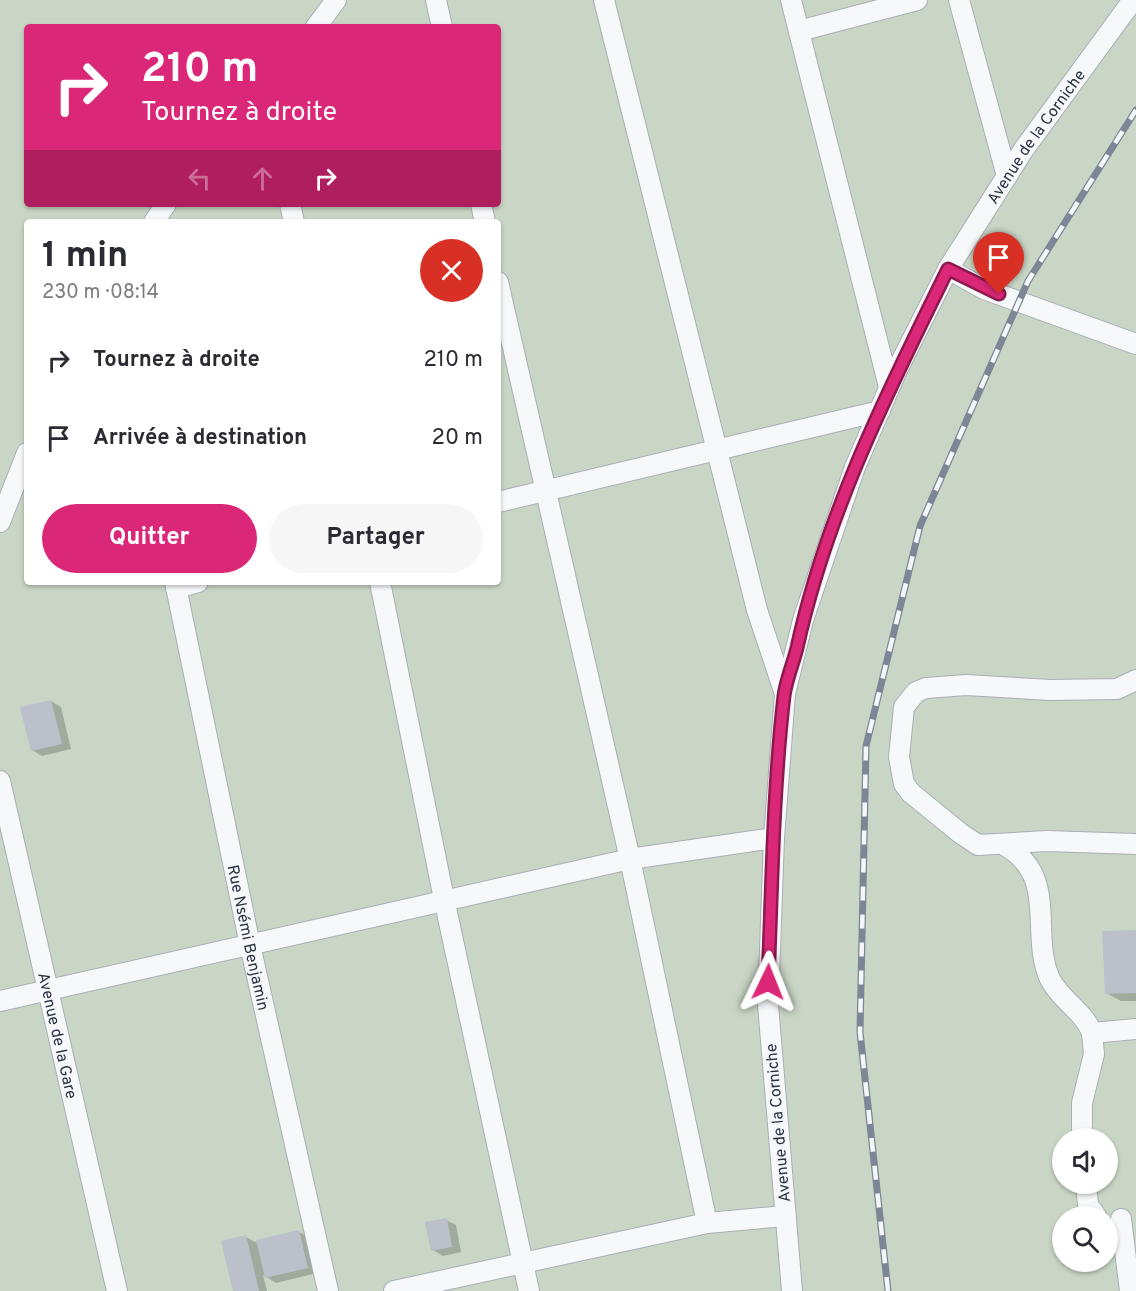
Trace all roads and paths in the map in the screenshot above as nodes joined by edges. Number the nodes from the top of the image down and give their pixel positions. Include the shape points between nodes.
1 (336, 0) edge
2 (436, 0) edge
3 (604, 0) edge
4 (791, 0) edge
5 (917, 0) edge
6 (959, 0) edge
7 (1133, 0) edge
8 (318, 24) edge
9 (441, 24) edge
10 (799, 31) junction
11 (1007, 176) junction
12 (948, 269) junction
13 (501, 296) edge
14 (1136, 344) edge
15 (889, 387) junction
16 (880, 411) junction
17 (717, 451) junction
18 (24, 461) edge
19 (544, 491) junction
20 (501, 501) edge
21 (0, 522) edge
22 (176, 585) edge
23 (381, 585) edge
24 (1136, 680) edge
25 (785, 694) junction
26 (0, 781) edge
27 (774, 838) junction
28 (1136, 844) edge
29 (1004, 845) junction
30 (630, 859) junction
31 (444, 899) junction
32 (250, 945) junction
33 (47, 990) junction
34 (0, 1001) edge
35 (1136, 1029) edge
36 (1092, 1033) junction
37 (1082, 1128) edge
38 (785, 1215) junction
39 (1121, 1219) edge
40 (707, 1223) junction
41 (523, 1265) junction
42 (117, 1291) edge
43 (328, 1291) edge
44 (394, 1291) edge
45 (529, 1291) edge
46 (792, 1291) edge
47 (1130, 1291) edge

1 - 8 street
2 - 9 street
3 - 17 street
4 - 10 street
5 - 10 street
6 - 11 street
7 - 11 street, Avenue de la Corniche
10 - 15 street
11 - 12 street, Avenue de la Corniche
12 - 14 street via 984,289
12 - 15 street, Avenue de la Corniche
13 - 19 street
15 - 16 street, Avenue de la Corniche
16 - 17 street
16 - 25 street, Avenue de la Corniche via 824,553
17 - 19 street
17 - 25 street via 757,610
18 - 21 street
19 - 20 street
19 - 30 street
22 - 32 street, Rue Nsémi Benjamin
23 - 31 street
24 - 29 street via 1117,688 926,688 909,699 904,707 899,757 904,784 978,844
25 - 27 street, Avenue de la Corniche
26 - 33 street, Avenue de la Gare
27 - 30 street
27 - 38 street, Avenue de la Corniche via 768,1005
28 - 29 street via 1047,841
29 - 36 street via 1020,853 1036,884 1046,967 1051,979 1058,992 1087,1020
30 - 31 street
30 - 40 street
31 - 32 street
31 - 41 street
32 - 33 street
32 - 43 street, Rue Nsémi Benjamin
33 - 34 street
33 - 42 street, Avenue de la Gare
35 - 36 street
36 - 37 street via 1094,1054 1082,1102
38 - 40 street
38 - 46 street, Avenue de la Corniche
39 - 47 street
40 - 41 street
41 - 44 street
41 - 45 street

